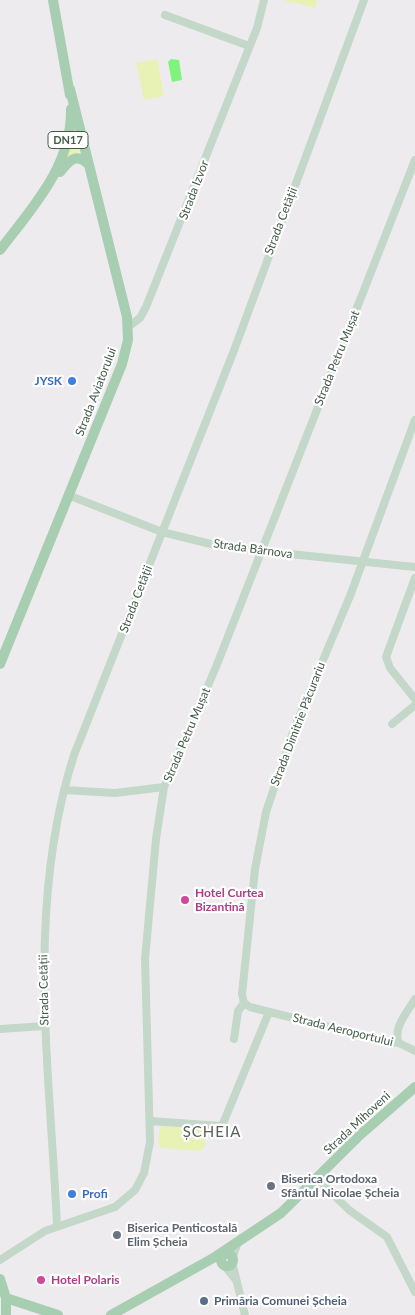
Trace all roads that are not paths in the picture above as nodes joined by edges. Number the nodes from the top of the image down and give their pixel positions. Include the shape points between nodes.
1 (53, 0) edge
2 (264, 0) edge
3 (364, 0) edge
4 (165, 15) dead end
5 (249, 46) junction
6 (70, 89) junction
7 (415, 160) edge
8 (88, 164) junction
9 (48, 187) junction
10 (0, 250) edge
11 (128, 328) junction
12 (415, 420) edge
13 (68, 496) junction
14 (162, 532) junction
15 (260, 551) junction
16 (362, 562) junction
17 (415, 568) edge
18 (415, 578) edge
19 (0, 664) edge
20 (415, 699) edge
21 (415, 705) edge
22 (392, 724) dead end
23 (164, 787) junction
24 (64, 790) junction
25 (415, 1000) edge
26 (244, 1003) junction
27 (269, 1012) junction
28 (45, 1026) junction
29 (0, 1028) edge
30 (234, 1039) dead end
31 (400, 1043) junction
32 (415, 1051) edge
33 (415, 1087) edge
34 (150, 1121) junction
35 (317, 1179) junction
36 (57, 1226) junction
37 (226, 1259) junction
38 (0, 1260) edge
39 (0, 1278) edge
40 (415, 1292) edge
41 (6, 1298) junction
42 (6, 1315) edge
43 (58, 1315) edge
44 (111, 1315) edge
45 (245, 1315) edge

1 - 6 main road, DN17
2 - 5 street, Strada Izvor
3 - 14 street, Strada Cetății via 233,353
4 - 5 street
5 - 11 street, Strada Izvor via 146,307 140,318
6 - 8 main road, Strada Aviatorului
6 - 9 main road, DN17 via 68,140
7 - 15 street, Strada Petru Mușat
8 - 9 main road via 82,158 72,158
8 - 11 main road, Strada Aviatorului
9 - 10 main road, DN17
11 - 13 main road, Strada Aviatorului via 122,364
12 - 16 street, Strada Dimitrie Păcurariu
13 - 14 street, Strada Bârnova
13 - 19 main road, Strada Aviatorului
14 - 15 street, Strada Bârnova via 223,547
14 - 24 street, Strada Cetății via 74,755
15 - 16 street, Strada Bârnova
15 - 23 street, Strada Petru Mușat via 212,676
16 - 17 street, Strada Bârnova
16 - 26 street, Strada Dimitrie Păcurariu via 294,729 266,812 252,893 242,994
18 - 20 street via 386,657 390,668
21 - 22 street
23 - 24 street via 115,793
23 - 34 street, Strada Petru Mușat via 145,959
24 - 28 street, Strada Cetății via 45,921
25 - 31 street, Strada Aeroportului via 398,1029
26 - 27 street, Strada Aeroportului
26 - 30 street, Strada Dimitrie Păcurariu via 238,1010
27 - 31 street, Strada Aeroportului via 384,1042
27 - 34 street via 222,1126
28 - 29 street
28 - 36 street, Strada Cetății
31 - 32 street
33 - 35 main road, Strada Mihoveni via 360,1135
34 - 36 street, Strada Petru Mușat via 148,1161 135,1190 114,1207
35 - 37 main road, Strada Mihoveni via 281,1213 238,1242
35 - 40 street via 349,1210 387,1237
36 - 38 street, Strada Petru Mușat
37 - 44 main road, Strada Mihoveni via 206,1262
37 - 45 street via 240,1288
39 - 41 main road
41 - 42 main road
41 - 43 main road

